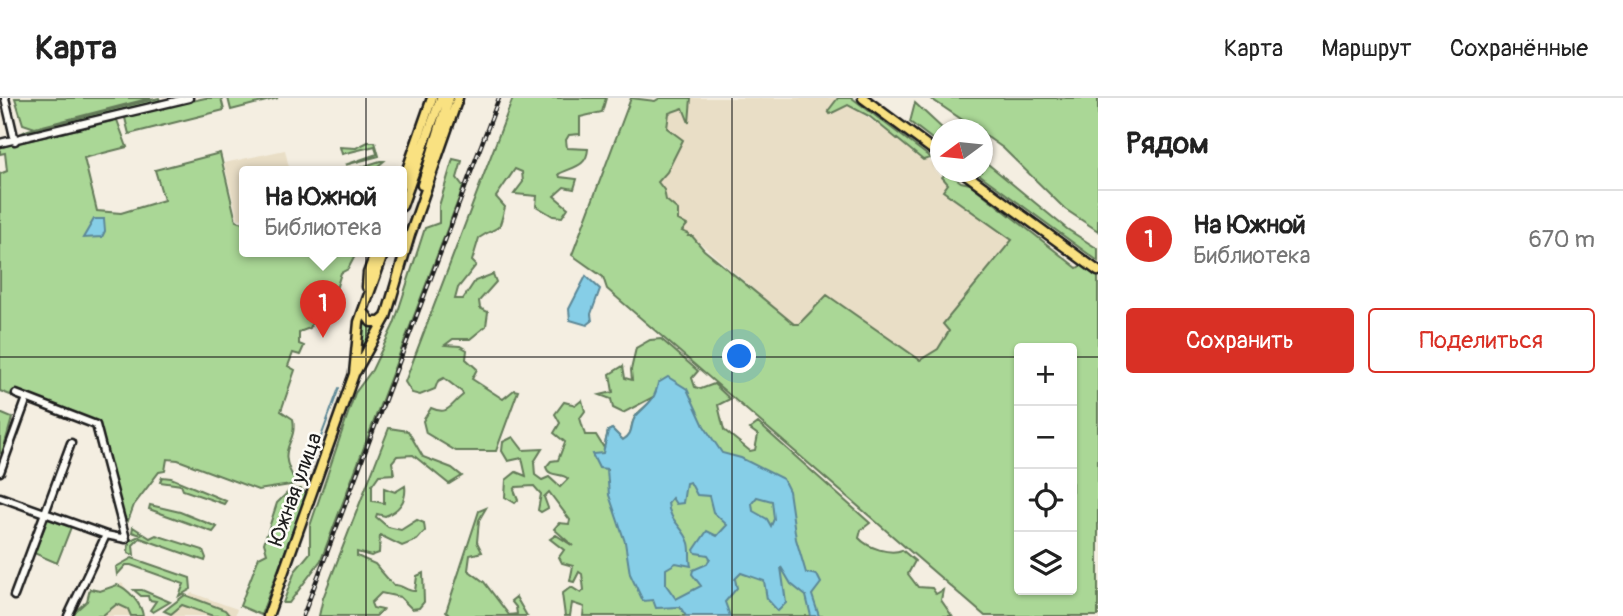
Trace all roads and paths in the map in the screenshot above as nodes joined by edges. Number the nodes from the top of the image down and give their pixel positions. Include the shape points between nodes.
1 (5, 98) edge
2 (189, 98) edge
3 (432, 98) edge
4 (441, 98) edge
5 (449, 98) edge
6 (458, 98) edge
7 (863, 98) edge
8 (15, 141) junction
9 (0, 143) edge
10 (930, 148) edge
11 (407, 170) edge
12 (977, 182) edge
13 (407, 192) edge
14 (410, 235) junction
15 (407, 245) edge
16 (374, 257) edge
17 (382, 257) edge
18 (404, 257) edge
19 (1098, 271) edge
20 (366, 297) junction
21 (363, 308) junction
22 (386, 317) junction
23 (354, 374) junction
24 (16, 394) dead end
25 (27, 398) junction
26 (71, 443) dead end
27 (0, 472) edge
28 (1, 497) edge
29 (0, 506) edge
30 (46, 513) junction
31 (106, 535) junction
32 (14, 596) dead end
33 (68, 616) edge
34 (268, 616) edge

1 - 8 street
2 - 8 street
3 - 11 main road
4 - 13 main road
5 - 14 main road
6 - 14 main road
7 - 10 main road
8 - 9 street
12 - 19 main road
14 - 15 main road
16 - 20 main road
17 - 20 main road
18 - 22 main road
20 - 21 main road
21 - 22 main road via 371,322 380,323
21 - 23 main road
22 - 23 main road
23 - 34 main road, Южная улица
24 - 25 street
25 - 27 street
25 - 31 street via 96,425 126,538
26 - 30 street
28 - 29 street
28 - 30 street
30 - 31 street
30 - 32 street
31 - 33 street

